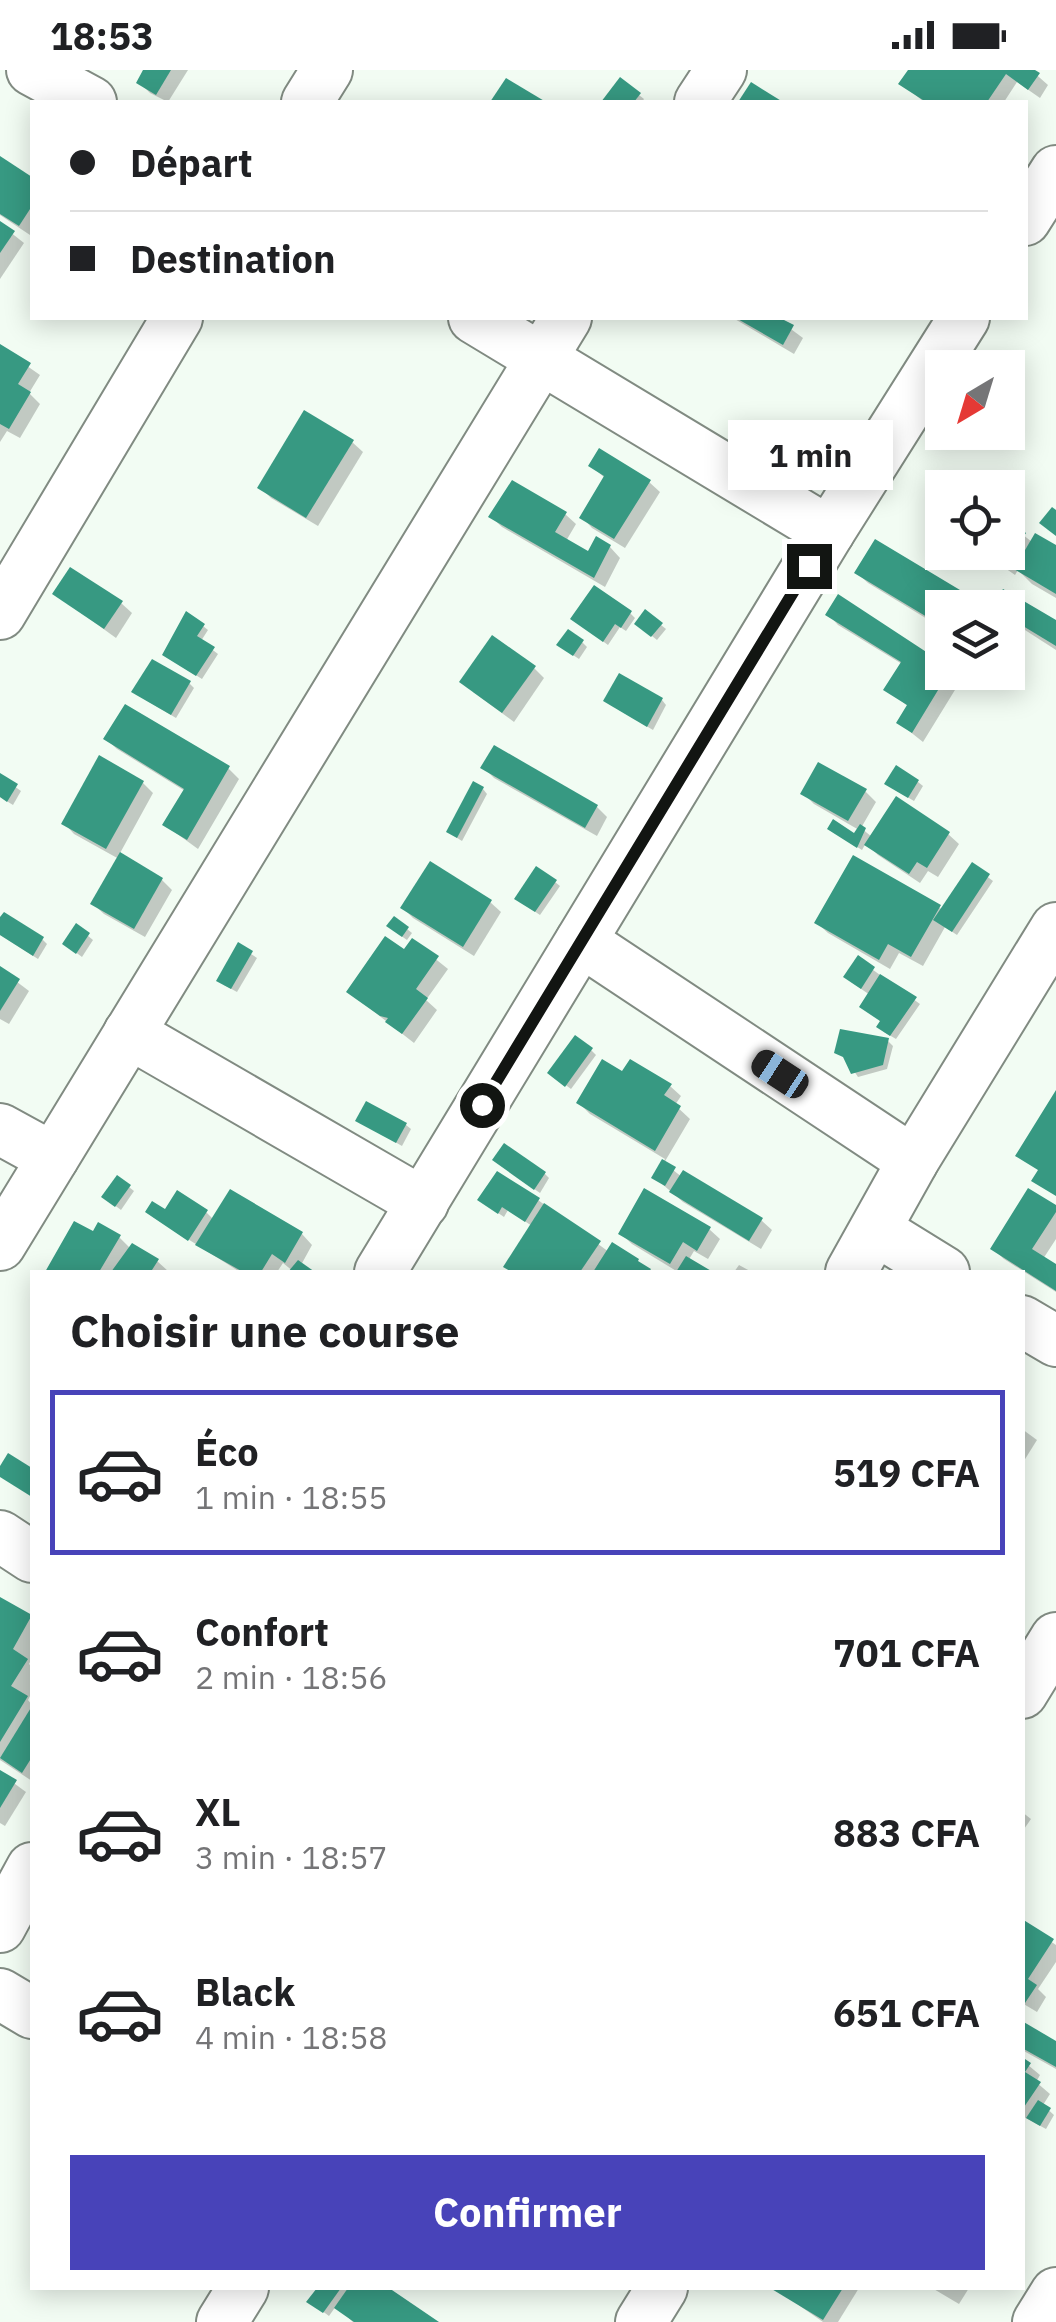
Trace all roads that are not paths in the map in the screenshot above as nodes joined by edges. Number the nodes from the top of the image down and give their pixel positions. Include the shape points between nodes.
1 (32, 70) edge
2 (327, 70) edge
3 (721, 70) edge
4 (86, 100) edge
5 (308, 100) edge
6 (701, 100) edge
7 (1056, 171) edge
8 (1028, 215) edge
9 (176, 320) edge
10 (482, 320) edge
11 (963, 320) edge
12 (554, 337) edge
13 (830, 532) junction
14 (0, 614) edge
15 (1056, 928) edge
16 (580, 941) junction
17 (128, 1033) junction
18 (0, 1128) edge
19 (53, 1158) junction
20 (913, 1162) junction
21 (423, 1203) junction
22 (876, 1230) junction
23 (0, 1245) edge
24 (381, 1270) edge
25 (851, 1270) edge
26 (941, 1270) edge
27 (1025, 1323) edge
28 (1056, 1342) edge
29 (0, 1536) edge
30 (30, 1555) edge
31 (1056, 1638) edge
32 (1025, 1689) edge
33 (30, 1872) edge
34 (0, 1927) edge
35 (0, 1994) edge
36 (30, 2012) edge
37 (241, 2290) edge
38 (661, 2290) edge
39 (1056, 2293) edge
40 (222, 2322) edge
41 (642, 2322) edge
42 (1038, 2322) edge

1 - 4 street
2 - 5 street
3 - 6 street
7 - 8 street
9 - 14 street
10 - 12 street
11 - 13 street
12 - 13 street
12 - 17 street
13 - 16 street
15 - 20 street
16 - 20 street
16 - 21 street
17 - 19 street
17 - 21 street
18 - 19 street
19 - 23 street
20 - 22 street
21 - 24 street
22 - 25 street
22 - 26 street
27 - 28 street
29 - 30 street
31 - 32 street
33 - 34 street
35 - 36 street
37 - 40 street
38 - 41 street
39 - 42 street

